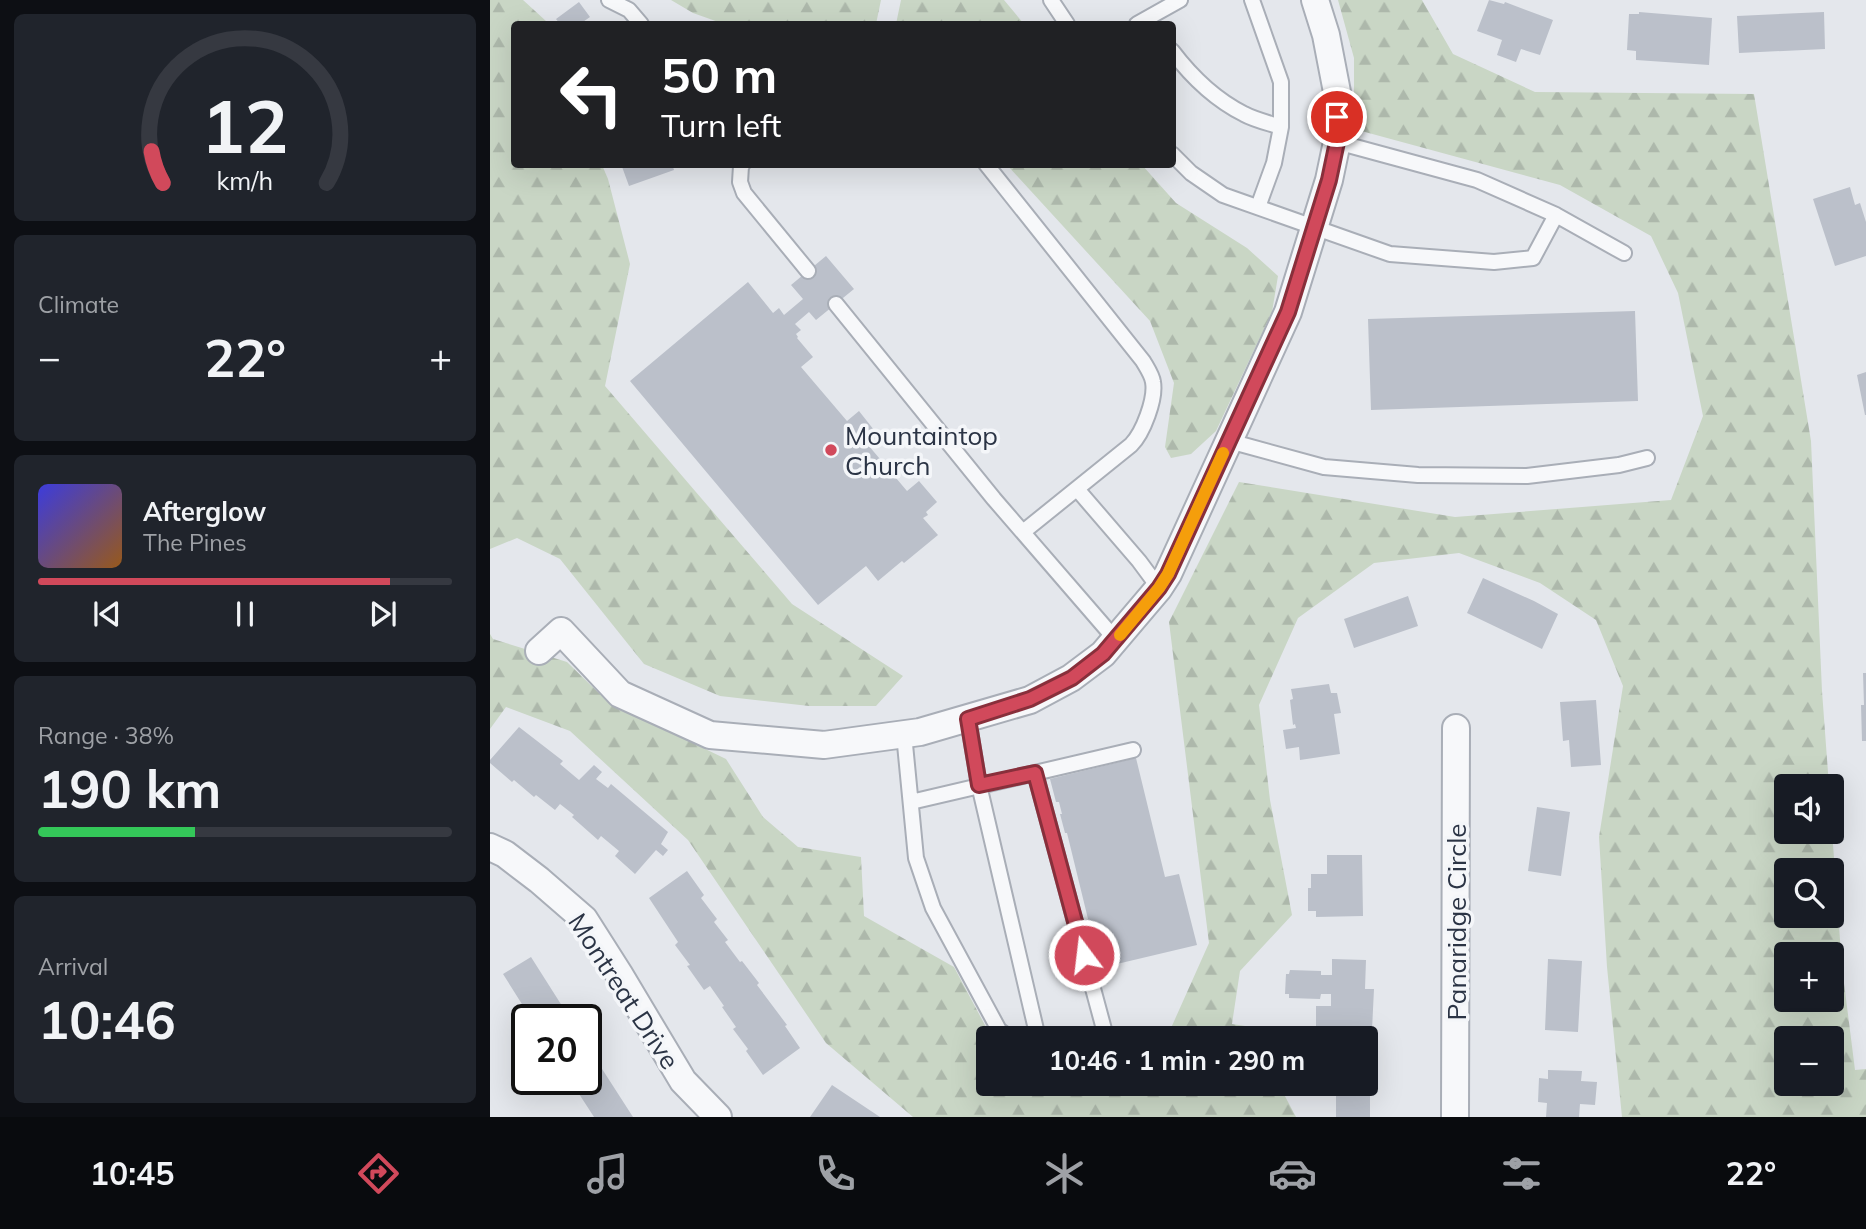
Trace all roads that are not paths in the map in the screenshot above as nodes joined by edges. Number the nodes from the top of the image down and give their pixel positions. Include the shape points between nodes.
1 (609, 0) edge
2 (1051, 0) edge
3 (1180, 0) edge
4 (1252, 0) edge
5 (1315, 0) edge
6 (638, 21) edge
7 (1065, 21) edge
8 (1148, 21) edge
9 (1176, 56) edge
10 (1281, 127) junction
11 (1337, 142) junction
12 (1176, 158) edge
13 (742, 168) edge
14 (989, 168) edge
15 (1258, 207) junction
16 (1556, 215) junction
17 (1316, 228) junction
18 (1624, 253) dead end
19 (808, 271) dead end
20 (836, 304) dead end
21 (1229, 440) junction
22 (1647, 458) dead end
23 (1077, 489) junction
24 (1023, 532) junction
25 (1159, 588) junction
26 (1116, 640) junction
27 (539, 651) dead end
28 (968, 719) junction
29 (1456, 728) dead end
30 (904, 734) junction
31 (1133, 750) dead end
32 (1035, 773) junction
33 (979, 785) junction
34 (911, 802) junction
35 (490, 847) edge
36 (997, 1026) edge
37 (1035, 1026) edge
38 (1103, 1026) edge
39 (718, 1117) edge
40 (1455, 1117) edge

1 - 6 lane
2 - 7 lane
3 - 8 lane
4 - 10 lane via 1281,82
5 - 11 street via 1337,92
9 - 10 lane via 1217,96 1245,115
10 - 15 lane
11 - 16 lane via 1477,180
11 - 17 street
12 - 15 lane via 1223,195
13 - 19 lane via 744,193
14 - 23 lane via 1153,379 1138,438
15 - 17 lane
16 - 17 lane via 1534,258 1494,262 1390,254
16 - 18 lane
17 - 21 street via 1288,312
20 - 24 lane
21 - 22 lane via 1324,467 1418,475 1527,476
21 - 25 street
23 - 24 lane
23 - 25 lane
24 - 26 lane
25 - 26 street
26 - 28 street via 1072,678 1030,699
27 - 30 street via 561,631 620,694 710,735 824,745
28 - 30 street
28 - 33 lane
29 - 40 street, Panaridge Circle
30 - 34 lane
31 - 32 lane
32 - 33 lane
32 - 38 lane
33 - 34 lane
33 - 37 lane
34 - 36 lane via 916,859 933,908
35 - 39 street, Montreat Drive via 539,880 583,919 683,1081

